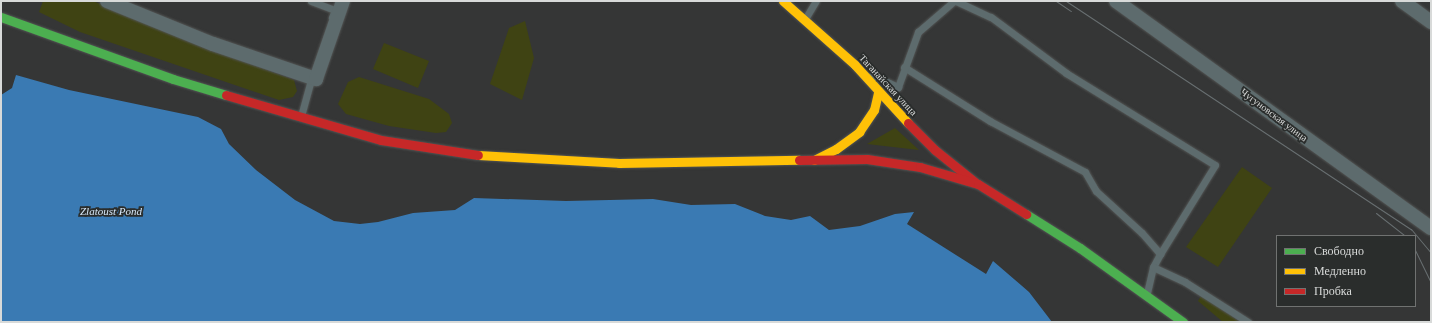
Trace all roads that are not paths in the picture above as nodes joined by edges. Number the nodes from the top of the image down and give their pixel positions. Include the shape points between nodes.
1 (107, 1) edge
2 (311, 1) edge
3 (343, 1) edge
4 (783, 1) edge
5 (816, 1) edge
6 (955, 1) edge
7 (1116, 1) edge
8 (1402, 1) edge
9 (1, 17) edge
10 (805, 19) junction
11 (1431, 22) edge
12 (855, 65) junction
13 (904, 67) junction
14 (311, 78) junction
15 (878, 92) junction
16 (301, 118) junction
17 (814, 160) junction
18 (978, 184) junction
19 (1431, 228) edge
20 (1160, 254) junction
21 (1153, 267) junction
22 (1147, 295) junction
23 (1183, 322) edge
24 (1248, 322) edge

1 - 14 street via 213,44
2 - 14 lane via 335,10
3 - 14 street via 316,79
4 - 10 main road, Таганайская улица
5 - 10 lane
6 - 13 lane via 918,32
6 - 20 lane via 991,17 1066,73 1216,165
7 - 19 street, Чугуновская улица
8 - 11 street
9 - 16 main road via 173,80
10 - 12 main road, Таганайская улица
12 - 13 lane via 898,87
12 - 15 main road, Таганайская улица
13 - 20 lane via 990,121 1085,172 1096,191 1142,233
14 - 16 lane
15 - 17 main road via 874,110 859,132 836,149
15 - 18 main road, Таганайская улица via 935,150
16 - 17 main road via 381,140 469,155 619,163
17 - 18 main road via 867,159 920,167
18 - 22 main road via 1080,248
20 - 21 lane
21 - 22 lane
21 - 24 lane via 1185,282
22 - 23 main road

